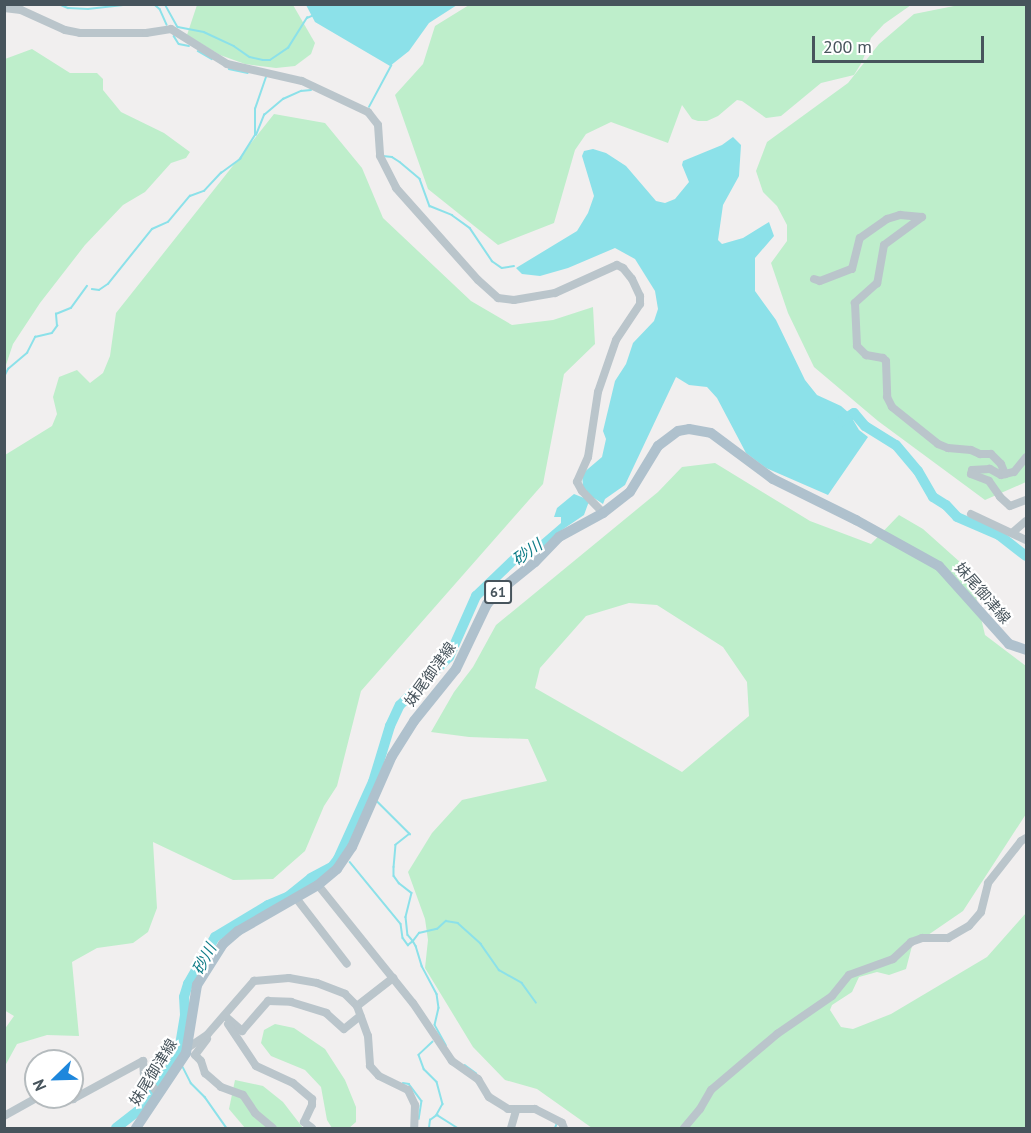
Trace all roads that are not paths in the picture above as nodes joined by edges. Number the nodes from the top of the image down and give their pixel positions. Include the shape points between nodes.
1 (4, 8) edge
2 (814, 279) dead end
3 (1026, 457) edge
4 (1005, 474) junction
5 (1026, 500) edge
6 (603, 513) junction
7 (971, 514) dead end
8 (1026, 521) edge
9 (1012, 533) junction
10 (1026, 540) edge
11 (1026, 650) edge
12 (1026, 838) edge
13 (318, 885) junction
14 (296, 898) junction
15 (346, 964) dead end
16 (393, 978) junction
17 (357, 1006) junction
18 (360, 1016) junction
19 (224, 1017) junction
20 (207, 1035) junction
21 (189, 1047) junction
22 (156, 1091) junction
23 (516, 1110) junction
24 (4, 1116) edge
25 (136, 1128) edge
26 (273, 1128) edge
27 (312, 1128) edge
28 (414, 1128) edge
29 (511, 1128) edge
30 (564, 1128) edge
31 (684, 1128) edge

1 - 6 street via 21,10 80,33 171,29 227,64 302,81 368,112 378,124 380,155 403,197 498,298 514,300 555,293 616,265 632,279 640,304 616,340 598,392 591,446 577,482
2 - 4 street via 820,281 852,269 860,238 887,219 900,215 922,217 884,245 877,283 855,303 857,346 866,355 886,362 887,397 892,407 938,444 991,454
3 - 4 street via 1014,472
4 - 5 street via 990,469 970,471 989,481 1010,506
6 - 11 main road, 妹尾御津線 / 61 via 630,492 658,446 668,437 689,429 711,433 773,479 939,566 1009,644
6 - 13 main road, 妹尾御津線 / 61 via 559,537 487,604 461,662 392,756 346,858
7 - 9 street
8 - 9 street
9 - 10 street
12 - 31 street via 988,883 981,912 969,926 948,938 910,942 893,959 849,975 832,996 777,1034 711,1090
13 - 14 main road, 妹尾御津線 / 61
13 - 16 street
14 - 15 street
14 - 21 main road, 妹尾御津線 / 61 via 238,931 210,961 197,985
16 - 17 street
16 - 23 street via 452,1061 478,1079 492,1100
17 - 18 street
17 - 19 street via 345,994 317,983 289,978 259,979
18 - 19 street via 344,1029 326,1013 291,1002 268,1001 242,1031
18 - 28 street via 370,1047 370,1066 379,1076 408,1090 415,1106
19 - 20 street
19 - 27 street via 256,1066 293,1083 312,1099 304,1122
20 - 21 street
20 - 26 street via 195,1055 205,1073 221,1087 243,1095 255,1113
21 - 22 main road, 妹尾御津線 / 61
22 - 24 street via 144,1074 143,1061 73,1099 37,1098
22 - 25 main road, 妹尾御津線 / 61
23 - 29 street
23 - 30 street via 535,1109 562,1123

